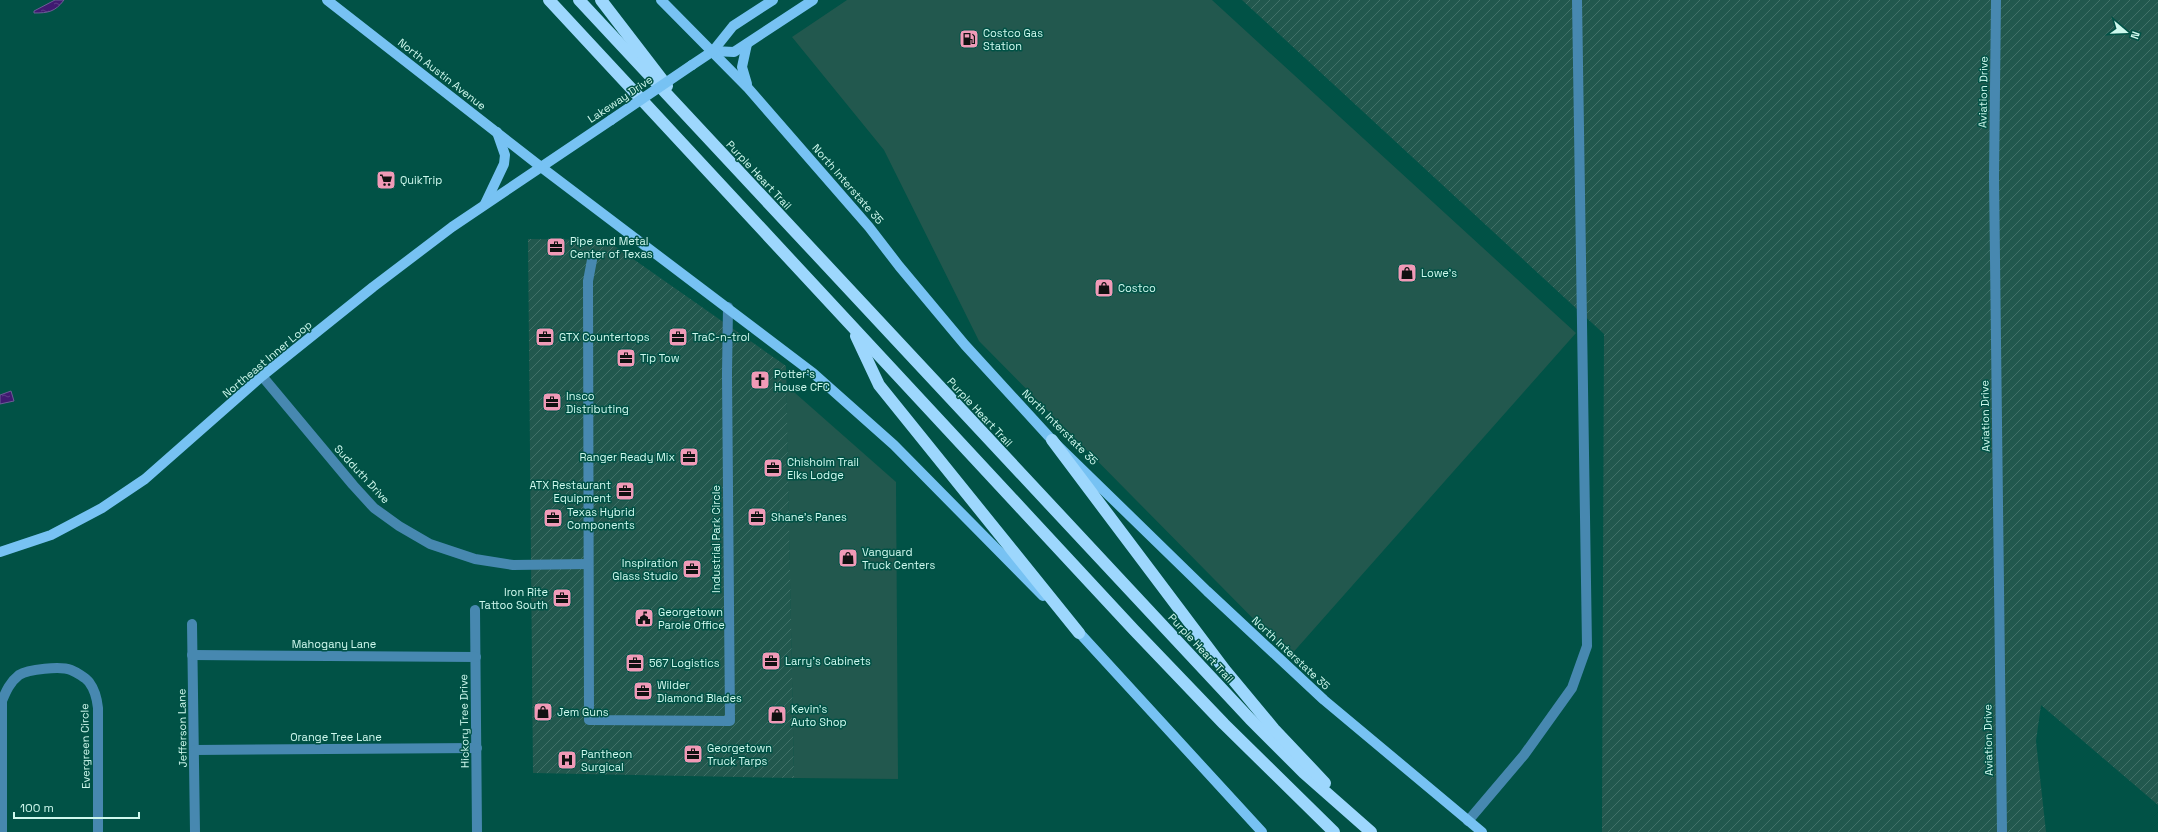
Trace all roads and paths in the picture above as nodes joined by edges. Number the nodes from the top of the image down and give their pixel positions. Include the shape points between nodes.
1 (327, 0) edge
2 (550, 0) edge
3 (579, 0) edge
4 (601, 0) edge
5 (661, 0) edge
6 (773, 0) edge
7 (813, 0) edge
8 (1577, 0) edge
9 (1996, 0) edge
10 (747, 44) junction
11 (713, 51) junction
12 (748, 88) junction
13 (693, 123) junction
14 (497, 132) junction
15 (541, 167) junction
16 (485, 205) junction
17 (592, 260) dead end
18 (728, 307) junction
19 (851, 326) junction
20 (262, 376) junction
21 (1052, 440) junction
22 (0, 552) edge
23 (588, 564) junction
24 (475, 610) dead end
25 (192, 624) dead end
26 (1079, 633) junction
27 (192, 655) junction
28 (476, 657) junction
29 (477, 748) junction
30 (195, 750) junction
31 (1285, 785) junction
32 (1356, 819) junction
33 (1468, 821) junction
34 (2, 832) edge
35 (98, 832) edge
36 (195, 832) edge
37 (478, 832) edge
38 (1262, 832) edge
39 (1323, 832) edge
40 (1334, 832) edge
41 (1371, 832) edge
42 (1482, 832) edge
43 (2002, 832) edge

1 - 14 main road, North Austin Avenue
2 - 19 highway
3 - 13 highway, Purple Heart Trail
4 - 13 highway via 652,64
5 - 11 main road, North Interstate 35
6 - 11 main road, Lakeway Drive via 734,26
7 - 10 main road
8 - 33 street via 1587,646 1572,688 1524,755
9 - 43 street, Aviation Drive via 1994,177
10 - 11 main road via 734,52
10 - 12 main road via 742,68
11 - 12 main road, North Interstate 35
11 - 15 main road, Lakeway Drive, bridge
12 - 21 main road, North Interstate 35 via 869,227 965,345
13 - 32 highway, Purple Heart Trail via 1250,719 1304,773
14 - 15 main road, North Austin Avenue
14 - 16 main road via 504,164
15 - 16 main road, Northeast Inner Loop
15 - 18 main road
16 - 20 main road, Northeast Inner Loop via 373,287
17 - 23 street, Industrial Park Circle via 588,281
18 - 23 street, Industrial Park Circle via 730,721 589,720
18 - 26 main road via 813,373 894,445
19 - 26 highway via 879,385
19 - 31 highway via 1134,630
20 - 22 main road, Northeast Inner Loop via 145,479 102,508 51,535
20 - 23 street, Sudduth Drive via 353,485 374,508 398,526 430,544 475,559 513,565
21 - 32 highway via 1225,670 1274,729
21 - 33 main road, North Interstate 35 via 1207,591 1324,700
24 - 28 street, Hickory Tree Drive
25 - 27 street, Jefferson Lane
26 - 38 main road
27 - 28 street, Mahogany Lane
27 - 30 street, Jefferson Lane
28 - 29 street, Hickory Tree Drive
29 - 30 street, Orange Tree Lane
29 - 37 street, Hickory Tree Drive
30 - 36 street, Jefferson Lane
31 - 39 highway
31 - 40 highway
32 - 41 highway, Purple Heart Trail
33 - 42 main road, North Interstate 35
34 - 35 street, Evergreen Circle via 2,701 20,674 55,669 71,670 88,681 96,692

